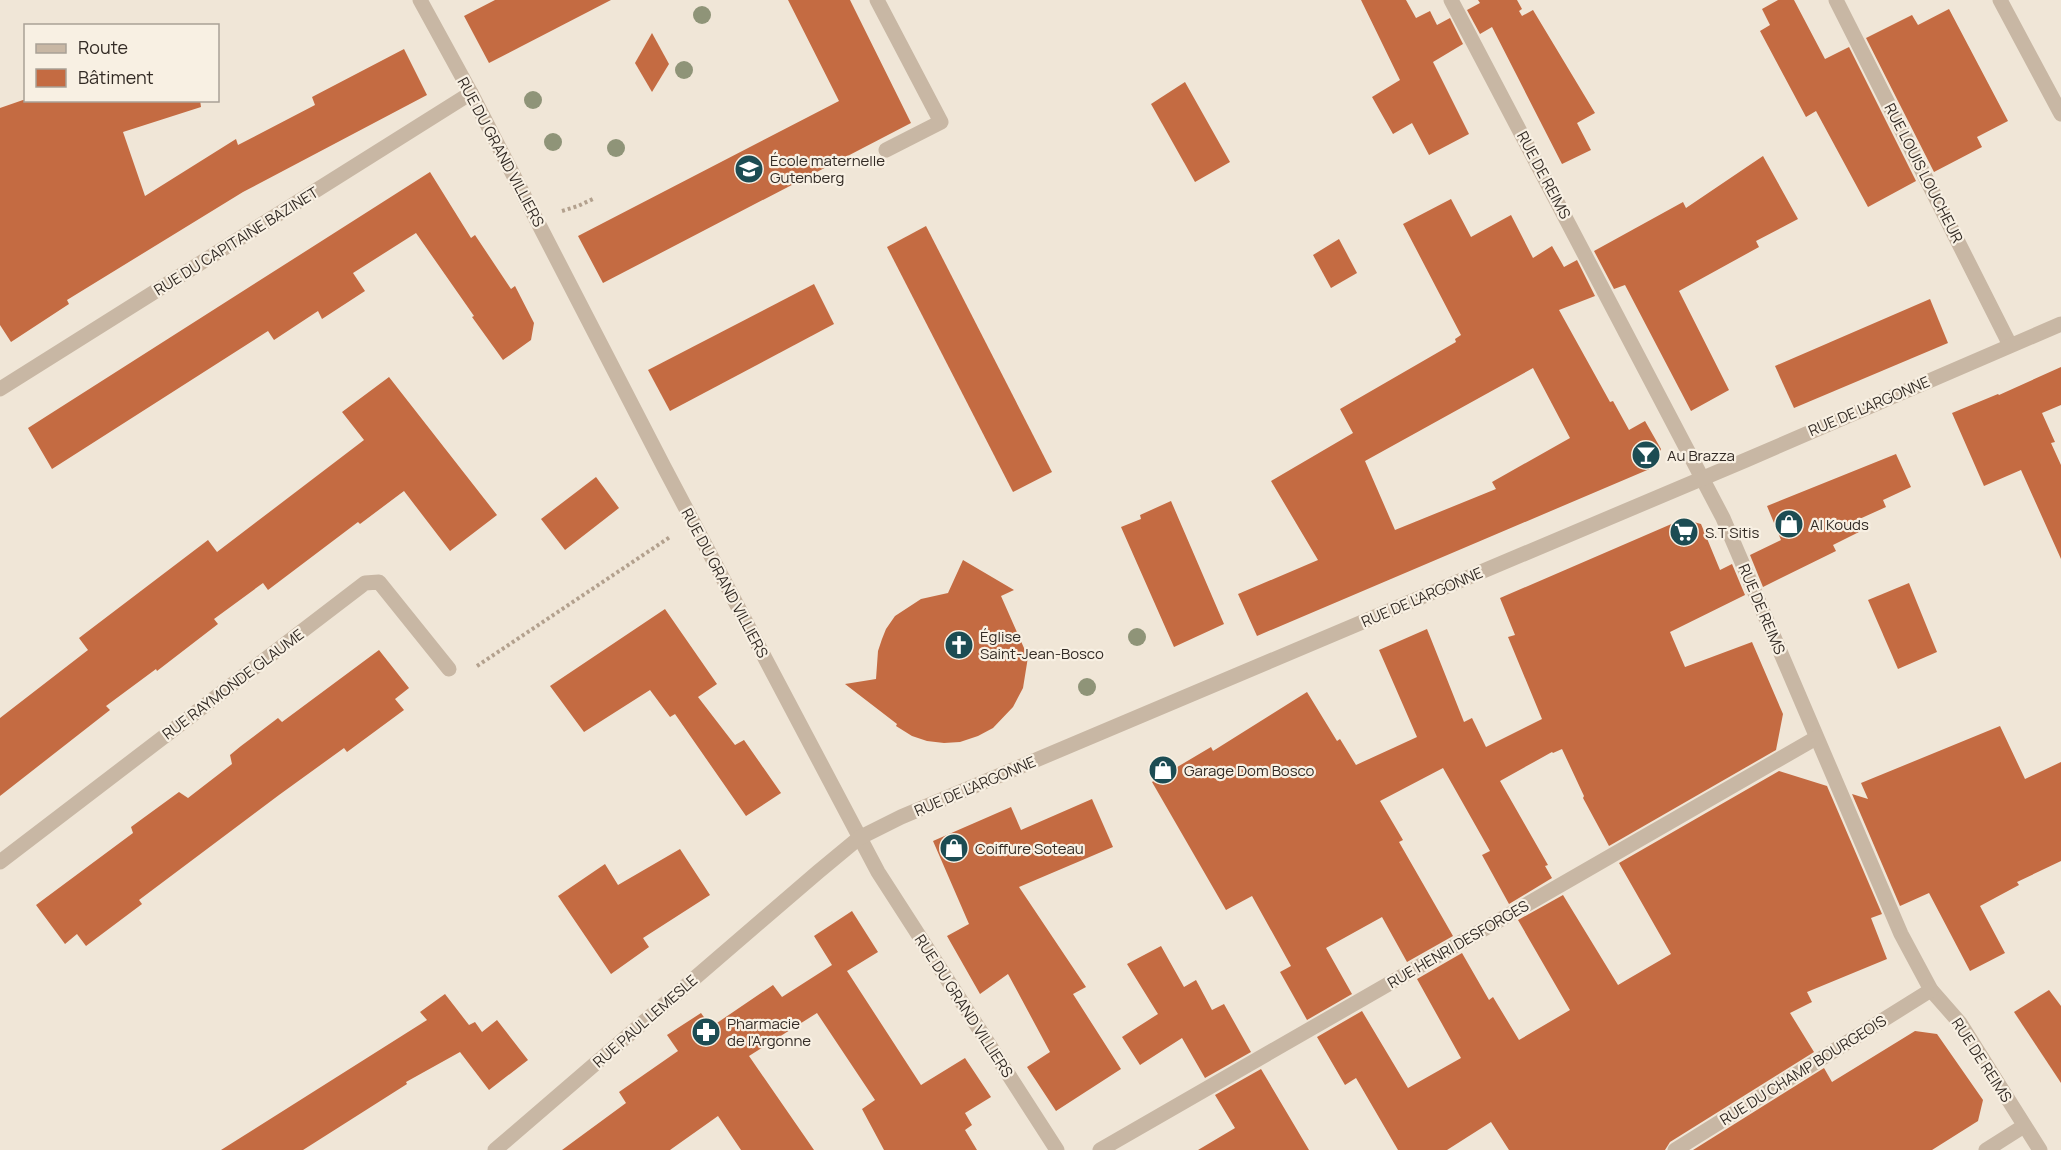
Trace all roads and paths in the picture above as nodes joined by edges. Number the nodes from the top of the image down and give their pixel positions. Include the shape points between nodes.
1 (420, 0) edge
2 (877, 0) edge
3 (1451, 0) edge
4 (1836, 0) edge
5 (2000, 0) edge
6 (471, 93) junction
7 (2061, 114) edge
8 (886, 150) dead end
9 (595, 198) dead end
10 (552, 213) dead end
11 (2061, 324) edge
12 (2010, 345) junction
13 (0, 389) edge
14 (1702, 478) junction
15 (692, 521) junction
16 (449, 669) joint
17 (1816, 738) junction
18 (859, 838) junction
19 (0, 862) edge
20 (796, 891) joint
21 (1931, 990) junction
22 (2024, 1126) junction
23 (495, 1150) edge
24 (1058, 1150) edge
25 (1100, 1150) edge
26 (1675, 1150) edge
27 (1986, 1150) edge
28 (2040, 1150) edge

1 - 6 street, RUE DU GRAND VILLIERS
2 - 8 street via 941,122
3 - 14 street, RUE DE REIMS
4 - 12 street, RUE LOUIS LOUCHEUR
5 - 7 street
6 - 13 street, RUE DU CAPITAINE BAZINET
6 - 15 street, RUE DU GRAND VILLIERS
9 - 10 path
11 - 12 street, RUE DE L'ARGONNE
12 - 14 street, RUE DE L'ARGONNE
14 - 17 street, RUE DE REIMS via 1730,533
14 - 18 street, RUE DE L'ARGONNE
15 - 16 path via 464,675
15 - 18 street, RUE DU GRAND VILLIERS
16 - 19 street, RUE RAYMONDE GLAUME via 380,582 365,583
17 - 21 street, RUE DE REIMS via 1901,934
17 - 25 street, RUE HENRI DESFORGES
18 - 20 street, RUE DE L'ARGONNE
18 - 24 street, RUE DU GRAND VILLIERS
20 - 23 street, RUE PAUL LEMESLE
21 - 22 street, RUE DE REIMS via 1960,1023
21 - 26 street, RUE DU CHAMP BOURGEOIS
22 - 27 street
22 - 28 street, RUE DE REIMS

